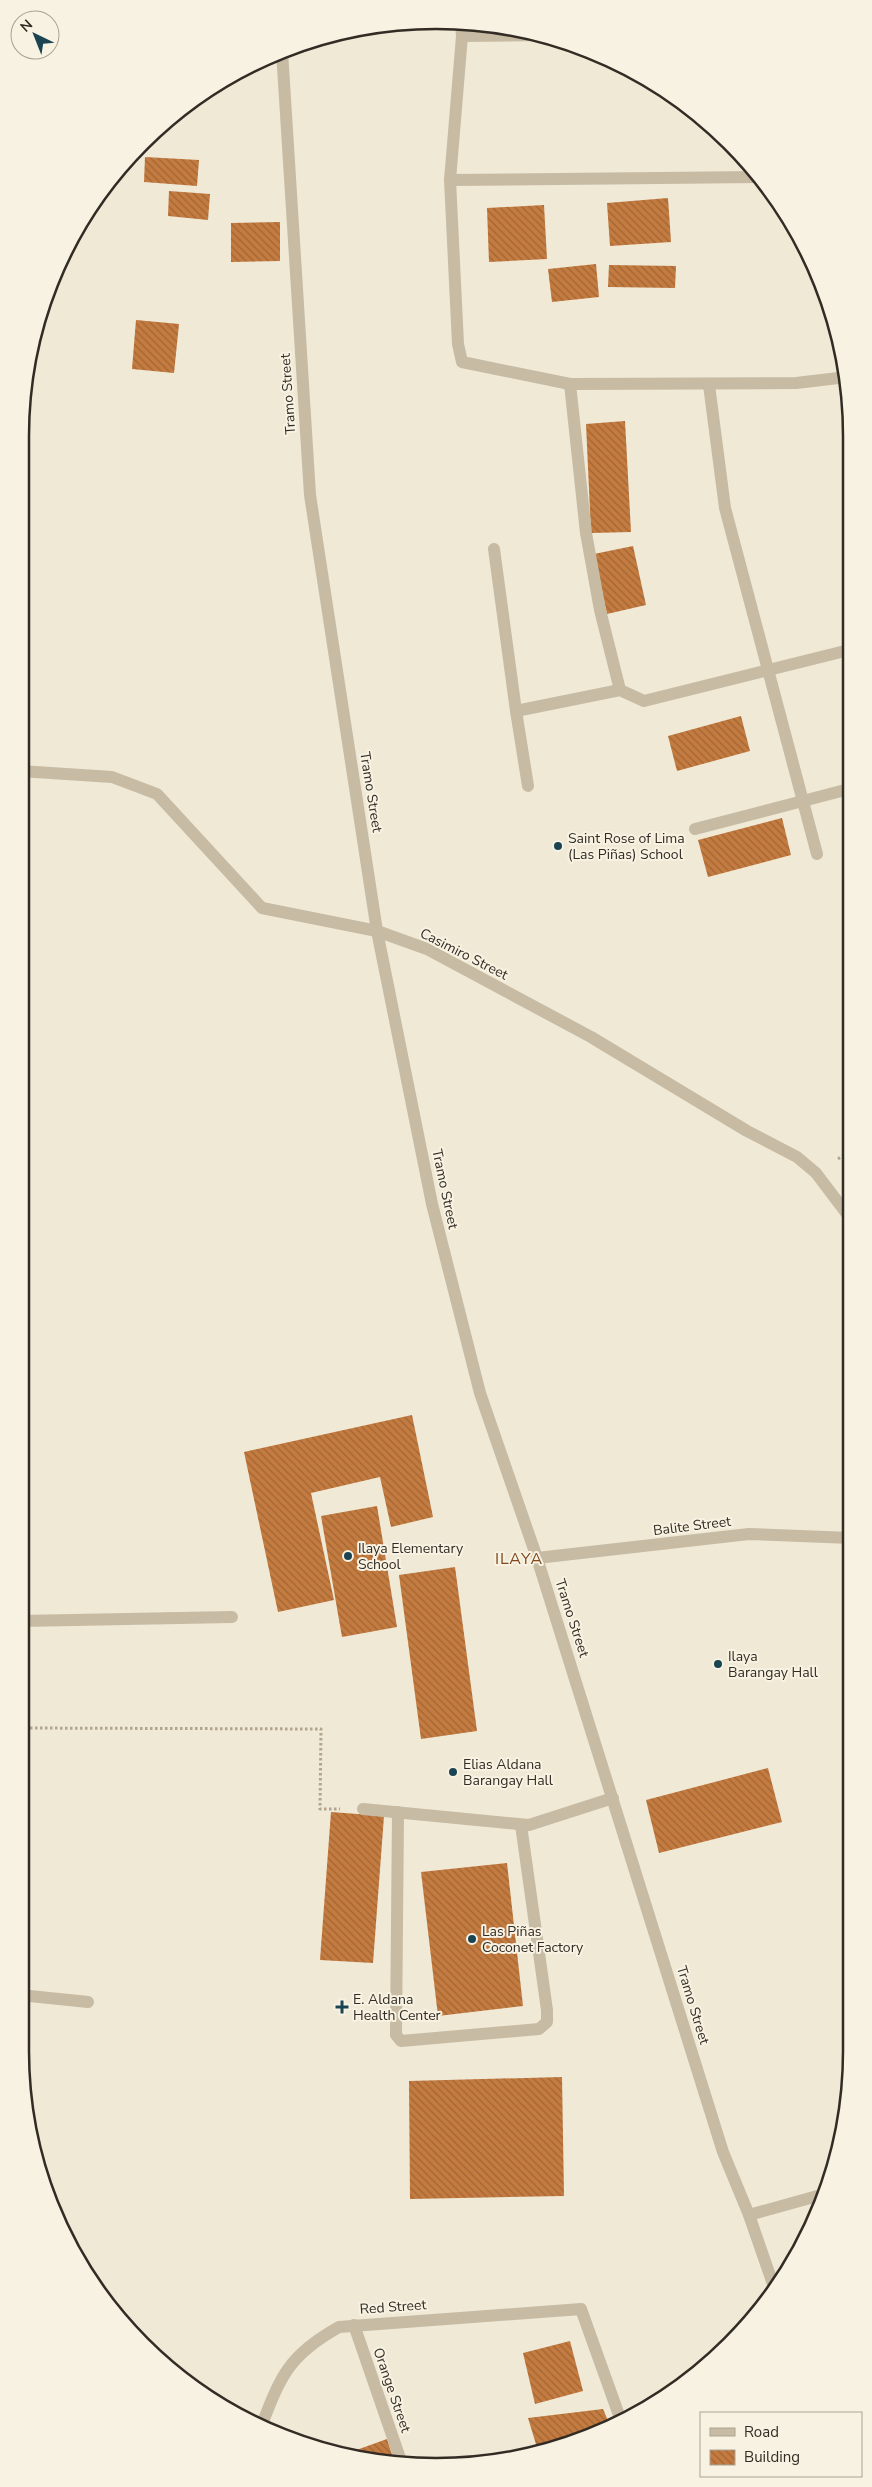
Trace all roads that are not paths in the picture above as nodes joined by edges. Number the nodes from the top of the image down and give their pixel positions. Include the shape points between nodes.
1 (462, 30) edge
2 (507, 35) edge
3 (462, 36) junction
4 (283, 59) edge
5 (750, 177) edge
6 (450, 180) junction
7 (839, 378) edge
8 (570, 384) junction
9 (709, 385) junction
10 (494, 549) dead end
11 (843, 651) edge
12 (768, 670) junction
13 (620, 690) junction
14 (516, 711) junction
15 (29, 772) edge
16 (528, 786) dead end
17 (843, 790) edge
18 (803, 800) junction
19 (694, 829) dead end
20 (817, 854) dead end
21 (377, 931) junction
22 (843, 1209) edge
23 (843, 1538) edge
24 (538, 1558) junction
25 (232, 1617) dead end
26 (29, 1621) edge
27 (613, 1798) junction
28 (363, 1809) road end
29 (398, 1812) junction
30 (521, 1825) junction
31 (29, 1996) edge
32 (88, 2002) dead end
33 (816, 2196) edge
34 (749, 2215) junction
35 (772, 2281) edge
36 (354, 2325) junction
37 (619, 2415) edge
38 (264, 2420) edge
39 (399, 2456) edge

1 - 3 street
2 - 3 street
3 - 6 street
4 - 21 street, Tramo Street via 310,495
5 - 6 street
6 - 8 street via 458,344 462,362
7 - 9 street via 796,383
8 - 9 street
8 - 13 street via 586,533 600,610
9 - 12 street via 725,508
10 - 14 street
11 - 12 street
12 - 13 street via 644,701
12 - 18 street
13 - 14 street
14 - 16 street
15 - 21 street, Casimiro Street via 112,777 157,794 262,908
17 - 18 street
18 - 19 street
18 - 20 street
21 - 22 street, Casimiro Street via 427,949 591,1037 747,1131 796,1156 816,1173
21 - 24 street, Tramo Street via 432,1204 457,1307 480,1393
23 - 24 street, Balite Street via 749,1534
24 - 27 street, Tramo Street
25 - 26 street
27 - 30 street
27 - 34 street, Tramo Street via 724,2152
28 - 29 street
29 - 30 street
29 - 30 street via 396,2035 401,2041 539,2029 547,2022
31 - 32 street
33 - 34 street
34 - 35 street, Tramo Street
36 - 37 street, Red Street via 581,2309
36 - 38 street, Red Street via 339,2327 312,2342 287,2367
36 - 39 street, Orange Street

